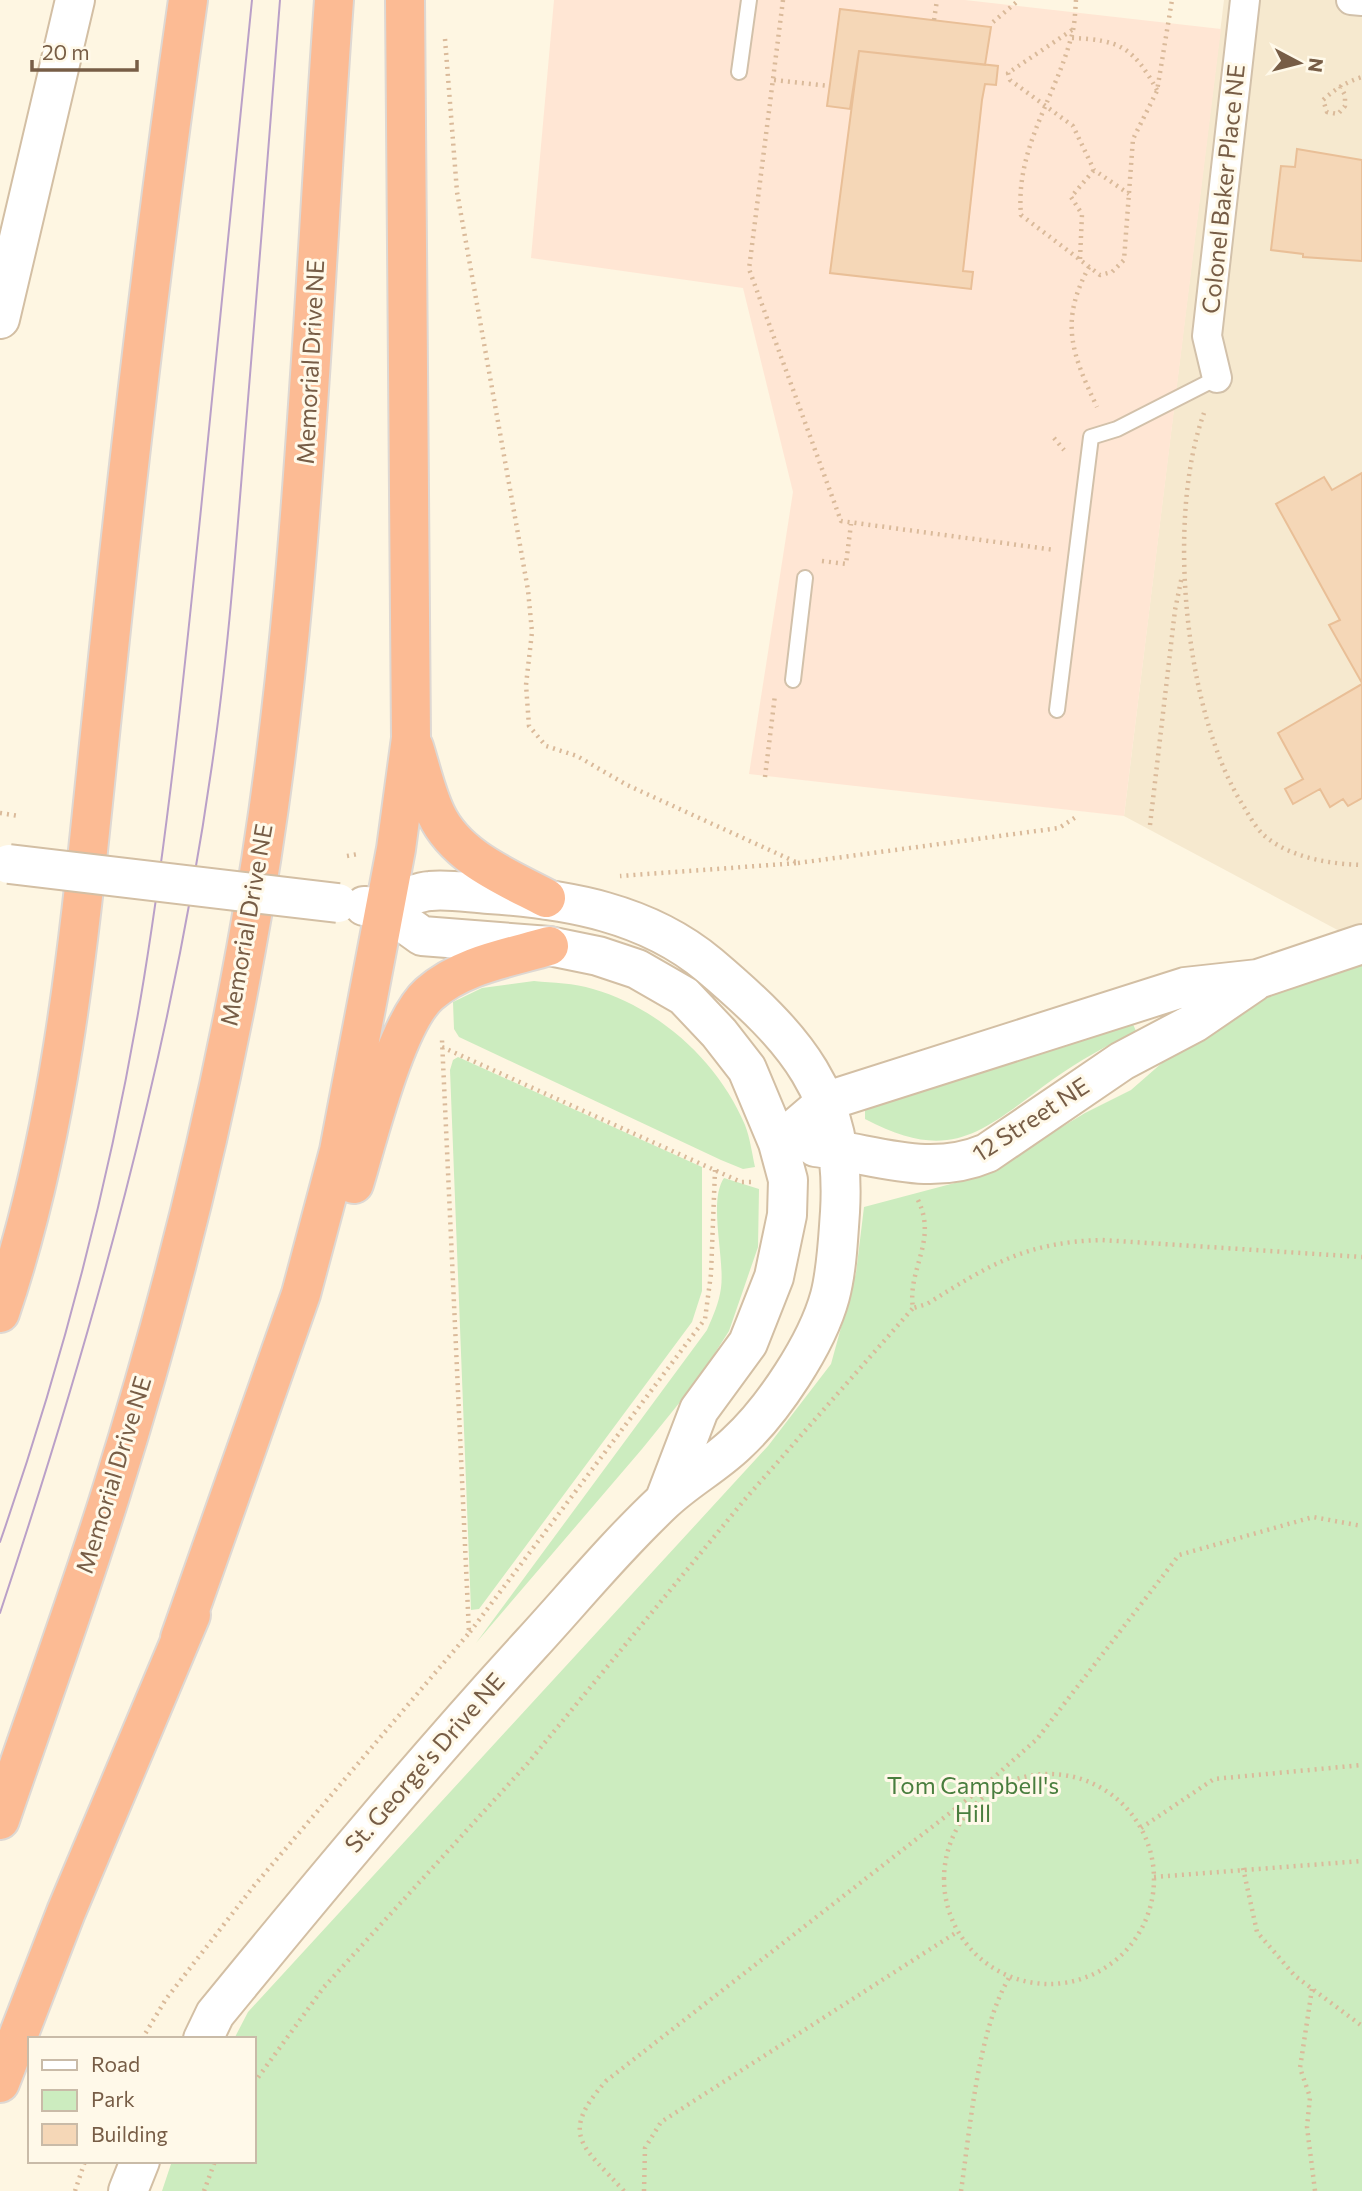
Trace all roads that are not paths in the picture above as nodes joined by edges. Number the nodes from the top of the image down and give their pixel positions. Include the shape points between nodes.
1 (75, 0) edge
2 (188, 0) edge
3 (334, 0) edge
4 (405, 0) edge
5 (749, 0) edge
6 (1245, 0) edge
7 (1351, 0) edge
8 (1362, 1) edge
9 (739, 72) dead end
10 (0, 319) edge
11 (1217, 378) joint
12 (804, 578) dead end
13 (793, 680) dead end
14 (1057, 710) dead end
15 (411, 738) junction
16 (5, 863) edge
17 (546, 898) junction
18 (383, 908) junction
19 (1362, 944) edge
20 (549, 946) junction
21 (1258, 979) junction
22 (827, 1101) junction
23 (778, 1143) junction
24 (839, 1150) junction
25 (0, 1313) edge
26 (664, 1501) junction
27 (180, 1638) junction
28 (0, 1820) edge
29 (204, 2037) edge
30 (0, 2083) edge
31 (139, 2163) edge
32 (128, 2191) edge

1 - 10 street
2 - 25 highway via 167,146 75,971 44,1146
3 - 28 highway, Memorial Drive NE via 303,499 278,739 246,949 189,1214 112,1492
4 - 15 highway
5 - 9 lane
6 - 11 street, Colonel Baker Place NE via 1207,336
7 - 8 street
11 - 14 lane via 1117,429 1091,437
12 - 13 lane
15 - 17 highway via 436,814 450,838 486,866
15 - 18 highway
16 - 18 street, St. George's Drive NE, bridge
17 - 18 street, St. George's Drive NE via 427,891
17 - 22 street, St. George's Drive NE via 589,905 646,926 701,958 767,1016 800,1054
18 - 20 street, St. George's Drive NE via 422,936
18 - 27 highway via 339,1152 300,1294
19 - 21 street, 12 Street NE
20 - 23 street, St. George's Drive NE via 637,969 684,996 747,1069
20 - 27 highway via 474,968 445,984 428,995 400,1040 278,1430
21 - 22 street, 12 Street NE via 1185,987
21 - 24 street, 12 Street NE via 1194,1023 1122,1061 987,1153 963,1163 930,1166
22 - 23 street
22 - 24 street, St. George's Drive NE
23 - 24 street, 12 Street NE
23 - 26 street, St. George's Drive NE via 788,1180 787,1215 774,1277 748,1343 699,1410
24 - 26 street, St. George's Drive NE via 840,1211 830,1296 808,1347 776,1397 738,1442
26 - 29 street, St. George's Drive NE via 354,1842 215,2014
27 - 30 highway
31 - 32 street

